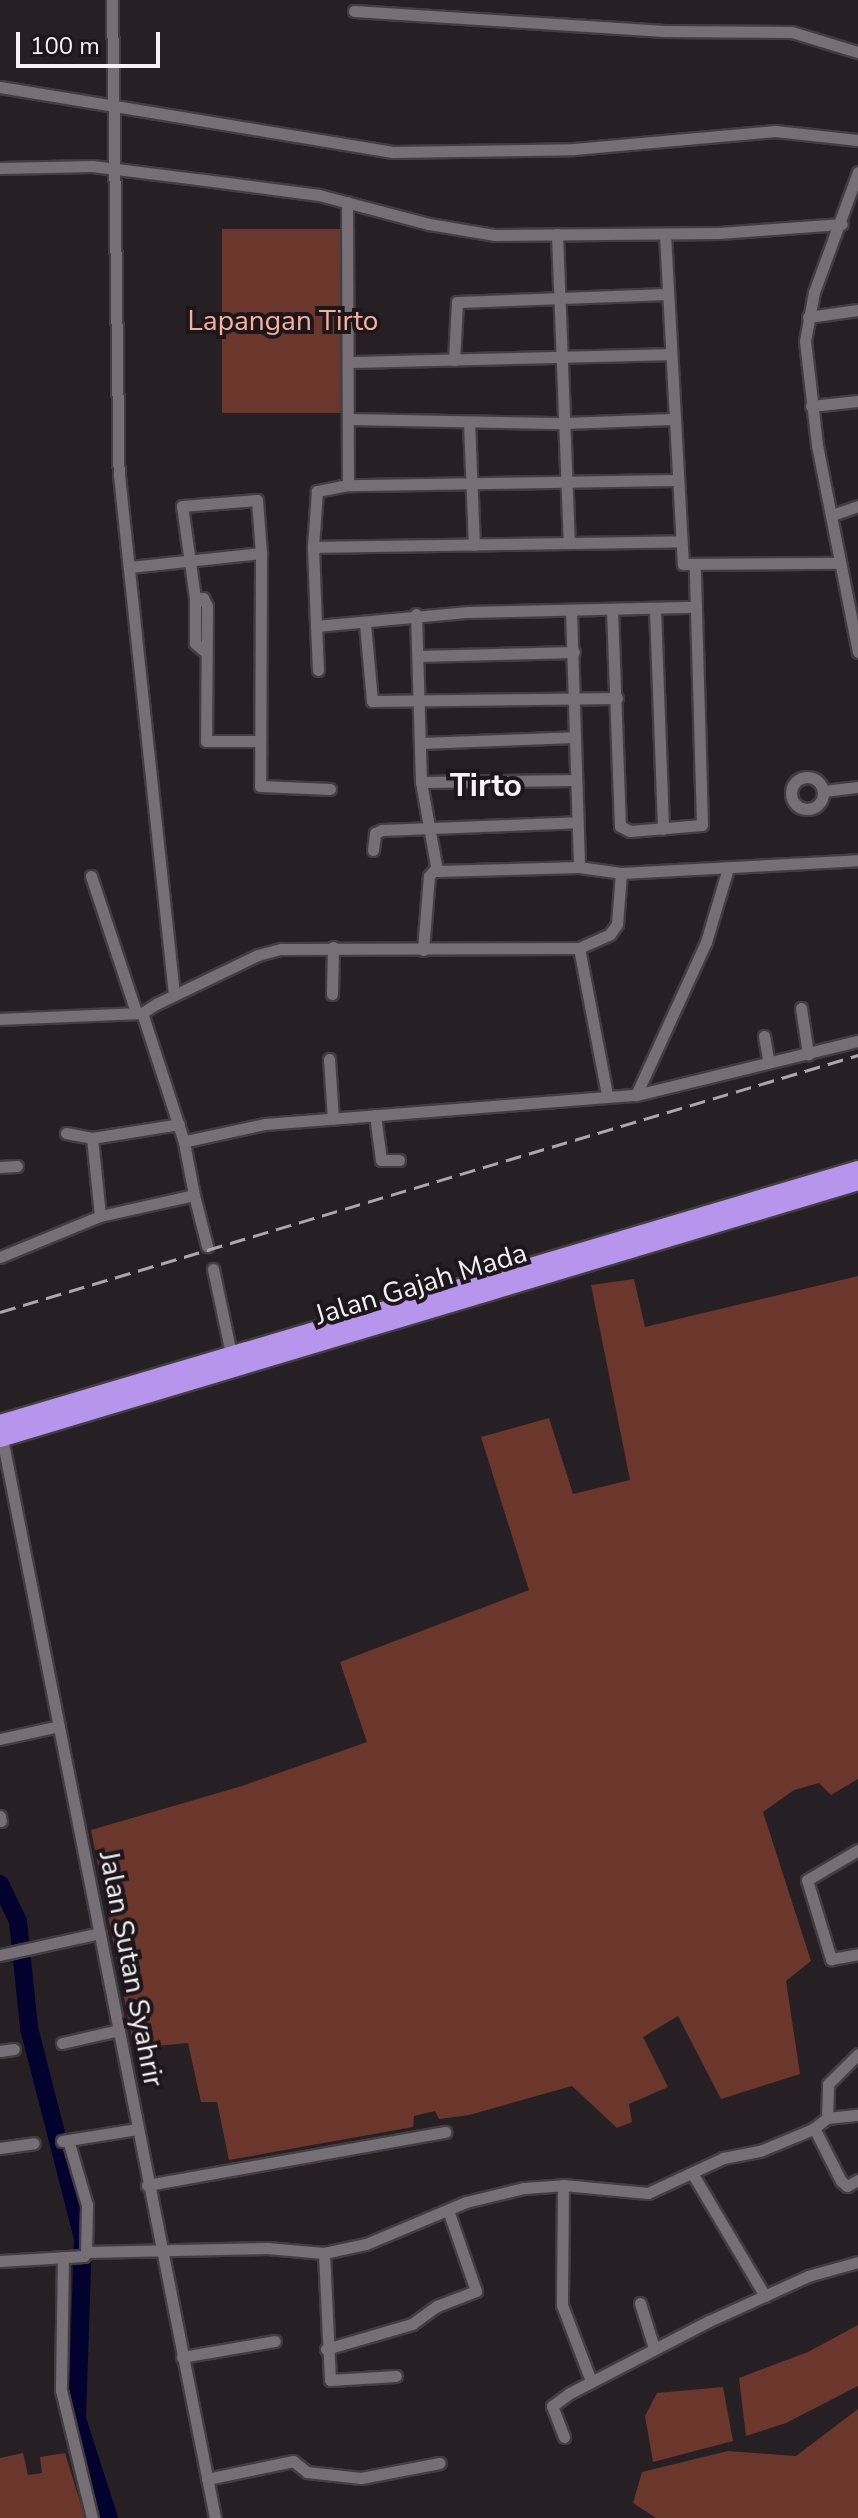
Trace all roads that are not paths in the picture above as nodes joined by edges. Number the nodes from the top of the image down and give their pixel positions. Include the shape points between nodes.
1 (112, 0) edge
2 (354, 11) dead end
3 (858, 52) edge
4 (0, 87) edge
5 (114, 105) junction
6 (858, 140) edge
7 (0, 168) edge
8 (111, 169) junction
9 (858, 172) edge
10 (347, 202) junction
11 (842, 224) junction
12 (557, 234) junction
13 (665, 234) junction
14 (667, 294) junction
15 (560, 298) junction
16 (858, 310) edge
17 (808, 317) junction
18 (669, 354) junction
19 (562, 358) junction
20 (454, 360) junction
21 (349, 362) junction
22 (858, 401) edge
23 (811, 406) junction
24 (349, 419) junction
25 (672, 419) junction
26 (469, 422) junction
27 (565, 423) junction
28 (675, 480) junction
29 (567, 481) junction
30 (472, 483) junction
31 (348, 485) junction
32 (858, 506) edge
33 (832, 515) junction
34 (681, 541) junction
35 (569, 543) junction
36 (474, 545) junction
37 (313, 547) junction
38 (261, 553) junction
39 (187, 561) junction
40 (840, 563) junction
41 (130, 567) junction
42 (695, 568) junction
43 (696, 607) junction
44 (612, 609) junction
45 (655, 609) junction
46 (571, 610) junction
47 (854, 611) edge
48 (416, 614) junction
49 (365, 624) junction
50 (316, 626) junction
51 (574, 652) junction
52 (858, 652) edge
53 (418, 656) junction
54 (318, 670) dead end
55 (574, 697) junction
56 (419, 698) junction
57 (617, 698) junction
58 (574, 737) junction
59 (258, 741) junction
60 (421, 743) junction
61 (576, 780) junction
62 (421, 782) junction
63 (858, 787) edge
64 (330, 789) dead end
65 (824, 791) dead end
66 (577, 822) junction
67 (431, 828) junction
68 (663, 829) junction
69 (373, 850) dead end
70 (858, 860) edge
71 (579, 867) junction
72 (728, 868) junction
73 (435, 869) junction
74 (621, 873) junction
75 (91, 876) dead end
76 (333, 947) junction
77 (579, 948) junction
78 (423, 950) junction
79 (332, 994) dead end
80 (174, 995) junction
81 (801, 1008) dead end
82 (139, 1013) junction
83 (0, 1019) edge
84 (764, 1036) dead end
85 (858, 1041) edge
86 (808, 1054) junction
87 (329, 1059) dead end
88 (769, 1063) junction
89 (607, 1095) junction
90 (636, 1095) junction
91 (375, 1115) junction
92 (333, 1119) junction
93 (179, 1124) junction
94 (66, 1133) dead end
95 (92, 1138) junction
96 (184, 1142) junction
97 (399, 1160) dead end
98 (17, 1166) dead end
99 (0, 1167) edge
100 (858, 1169) edge
101 (858, 1182) edge
102 (194, 1195) junction
103 (100, 1216) junction
104 (207, 1246) dead end
105 (0, 1257) edge
106 (213, 1269) dead end
107 (231, 1354) junction
108 (0, 1432) edge
109 (59, 1726) junction
110 (0, 1739) edge
111 (858, 1850) edge
112 (100, 1933) junction
113 (858, 1954) edge
114 (1, 1955) edge
115 (119, 2030) junction
116 (62, 2043) dead end
117 (14, 2049) dead end
118 (0, 2051) edge
119 (858, 2054) edge
120 (858, 2115) edge
121 (827, 2118) junction
122 (814, 2128) junction
123 (137, 2129) junction
124 (445, 2132) dead end
125 (34, 2143) dead end
126 (0, 2148) edge
127 (692, 2173) junction
128 (858, 2180) edge
129 (147, 2185) junction
130 (563, 2185) junction
131 (448, 2210) junction
132 (160, 2252) junction
133 (324, 2253) junction
134 (85, 2254) junction
135 (64, 2257) junction
136 (0, 2261) edge
137 (858, 2262) edge
138 (765, 2296) junction
139 (640, 2303) dead end
140 (275, 2341) dead end
141 (654, 2348) junction
142 (326, 2349) junction
143 (182, 2357) junction
144 (396, 2376) dead end
145 (591, 2381) junction
146 (564, 2437) dead end
147 (440, 2463) dead end
148 (207, 2479) junction
149 (92, 2518) edge
150 (215, 2518) edge

1 - 5 street
2 - 3 street via 664,31 792,32
4 - 5 street
5 - 6 street via 393,152 574,149 775,131
5 - 8 street
7 - 8 street
8 - 10 street
8 - 41 street via 119,475
9 - 11 street
10 - 12 street via 463,231
10 - 21 street
11 - 13 street
11 - 17 street
12 - 13 street
12 - 15 street
13 - 14 street
14 - 15 street
14 - 18 street
15 - 19 street
15 - 20 street via 457,302
16 - 17 street
17 - 23 street
18 - 19 street
18 - 25 street
19 - 20 street
19 - 27 street
20 - 21 street
21 - 24 street
22 - 23 street
23 - 33 street
24 - 26 street
24 - 31 street
25 - 27 street
25 - 28 street
26 - 27 street
26 - 30 street
27 - 29 street
28 - 29 street
28 - 34 street
29 - 30 street
29 - 35 street
30 - 31 street
30 - 36 street
31 - 37 street via 317,491
32 - 33 street
33 - 40 street
34 - 35 street
34 - 42 street via 683,564
35 - 36 street
36 - 37 street
37 - 50 street
38 - 39 street
38 - 39 street via 257,500 186,504 181,512
38 - 59 street
39 - 41 street
39 - 59 street via 195,598 203,598 207,606 207,742
40 - 42 street
40 - 47 street
41 - 80 street
42 - 43 street
43 - 45 street
43 - 68 street via 704,822
44 - 45 street
44 - 46 street
44 - 57 street
45 - 68 street
46 - 48 street
46 - 51 street
47 - 52 street
48 - 49 street
48 - 53 street
49 - 50 street
49 - 56 street via 372,701
50 - 54 street
51 - 53 street
51 - 55 street
53 - 56 street
55 - 56 street
55 - 57 street
55 - 58 street
56 - 60 street
57 - 68 street via 618,821 624,830
58 - 60 street
58 - 61 street
59 - 64 street via 262,789
60 - 62 street
61 - 62 street
61 - 66 street
62 - 67 street
63 - 65 street
66 - 67 street
66 - 71 street
67 - 69 street via 378,831
67 - 73 street
70 - 72 street
71 - 73 street
71 - 74 street
72 - 74 street
72 - 90 street via 706,942
73 - 78 street via 429,876
74 - 77 street via 617,924 610,934
75 - 82 street
76 - 78 street
76 - 79 street
76 - 80 street via 258,955
77 - 78 street
77 - 89 street
80 - 82 street
81 - 86 street
82 - 83 street
82 - 93 street
84 - 88 street
85 - 86 street
86 - 88 street
87 - 92 street
88 - 90 street
89 - 90 street
89 - 91 street
91 - 92 street
91 - 97 street via 381,1160
92 - 96 street via 265,1124
93 - 95 street
93 - 96 street
94 - 95 street
95 - 103 street
96 - 102 street
98 - 99 street
100 - 107 highway, Jalan Gajah Mada
101 - 108 highway, Jalan Gajah Mada
102 - 103 street
102 - 104 street
103 - 105 street
106 - 107 street
107 - 108 highway, Jalan Gajah Mada
108 - 109 street, Jalan Sutan Syahrir
109 - 110 street
109 - 112 street, Jalan Sutan Syahrir
111 - 113 street via 807,1881 832,1961
112 - 114 street
112 - 115 street, Jalan Sutan Syahrir
115 - 116 street
115 - 123 street, Jalan Sutan Syahrir
117 - 118 street
119 - 121 street via 828,2084
120 - 121 street
121 - 122 street
122 - 127 street
122 - 128 street via 841,2181 847,2186
123 - 129 street, Jalan Sutan Syahrir
123 - 134 street via 65,2140 87,2205
124 - 129 street
125 - 126 street
127 - 130 street via 631,2194
127 - 138 street
129 - 132 street, Jalan Sutan Syahrir
130 - 131 street via 491,2194
130 - 145 street via 562,2305
131 - 133 street via 366,2244
131 - 142 street via 476,2291 437,2306 412,2324
132 - 133 street via 267,2248
132 - 134 street
132 - 143 street, Jalan Sutan Syahrir
133 - 142 street
134 - 135 street
135 - 136 street
135 - 149 street via 61,2390
137 - 138 street via 808,2276
138 - 141 street
139 - 141 street
140 - 143 street
141 - 145 street
142 - 144 street via 332,2382
143 - 148 street, Jalan Sutan Syahrir
145 - 146 street via 552,2405
147 - 148 street via 357,2478 305,2472 293,2461
148 - 150 street, Jalan Sutan Syahrir

